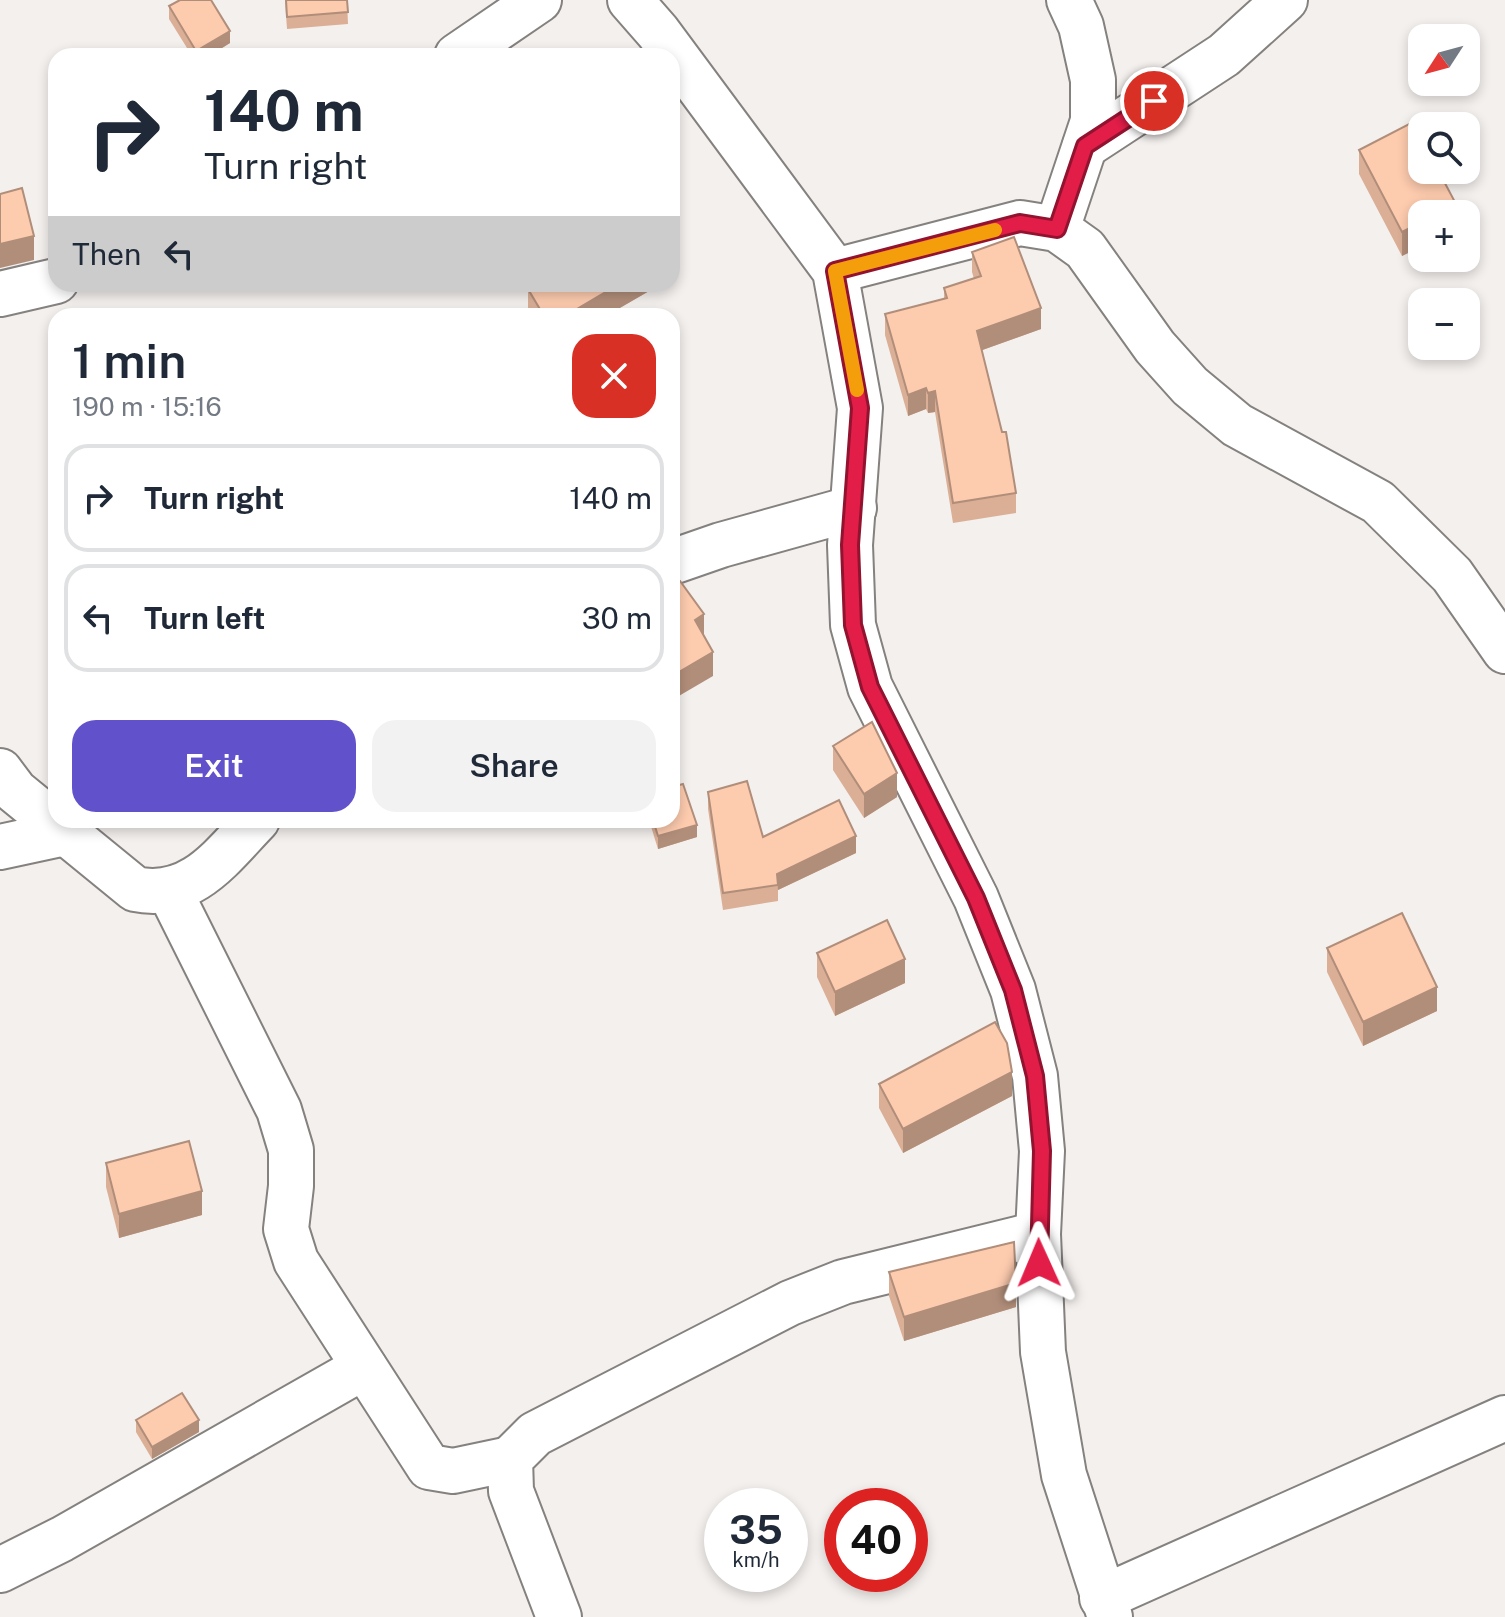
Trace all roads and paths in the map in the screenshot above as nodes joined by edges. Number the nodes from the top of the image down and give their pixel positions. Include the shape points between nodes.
1 (539, 0) edge
2 (630, 0) edge
3 (1069, 0) edge
4 (1285, 0) edge
5 (469, 48) edge
6 (670, 48) edge
7 (680, 62) edge
8 (1085, 146) junction
9 (1057, 229) junction
10 (835, 271) junction
11 (48, 283) edge
12 (0, 294) edge
13 (854, 508) junction
14 (680, 559) edge
15 (1505, 651) edge
16 (0, 771) edge
17 (48, 819) edge
18 (59, 828) edge
19 (249, 828) edge
20 (65, 833) junction
21 (0, 847) edge
22 (170, 892) junction
23 (1038, 1234) junction
24 (364, 1367) junction
25 (1505, 1418) edge
26 (510, 1459) junction
27 (0, 1570) edge
28 (1106, 1607) edge
29 (559, 1617) edge

1 - 5 street
2 - 6 street
3 - 8 street via 1081,26 1093,80 1093,121
4 - 8 street via 1224,55
7 - 10 street
8 - 9 street
9 - 10 street via 1020,223
9 - 15 street via 1085,249 1155,347 1190,386 1237,425 1378,502 1452,575
10 - 13 street via 860,408
11 - 12 street
13 - 14 street
13 - 23 street via 853,625 870,687 976,898 1013,990 1035,1076 1042,1151
16 - 17 street
18 - 20 street
19 - 22 street via 204,874
20 - 21 street
20 - 22 street via 135,889
22 - 24 street via 279,1110 291,1150 286,1229 296,1261
23 - 26 street via 843,1282 790,1303 535,1434
23 - 28 street via 1045,1368 1064,1475
24 - 26 street via 429,1467 453,1471
24 - 27 street
25 - 28 street
26 - 29 street via 511,1491

